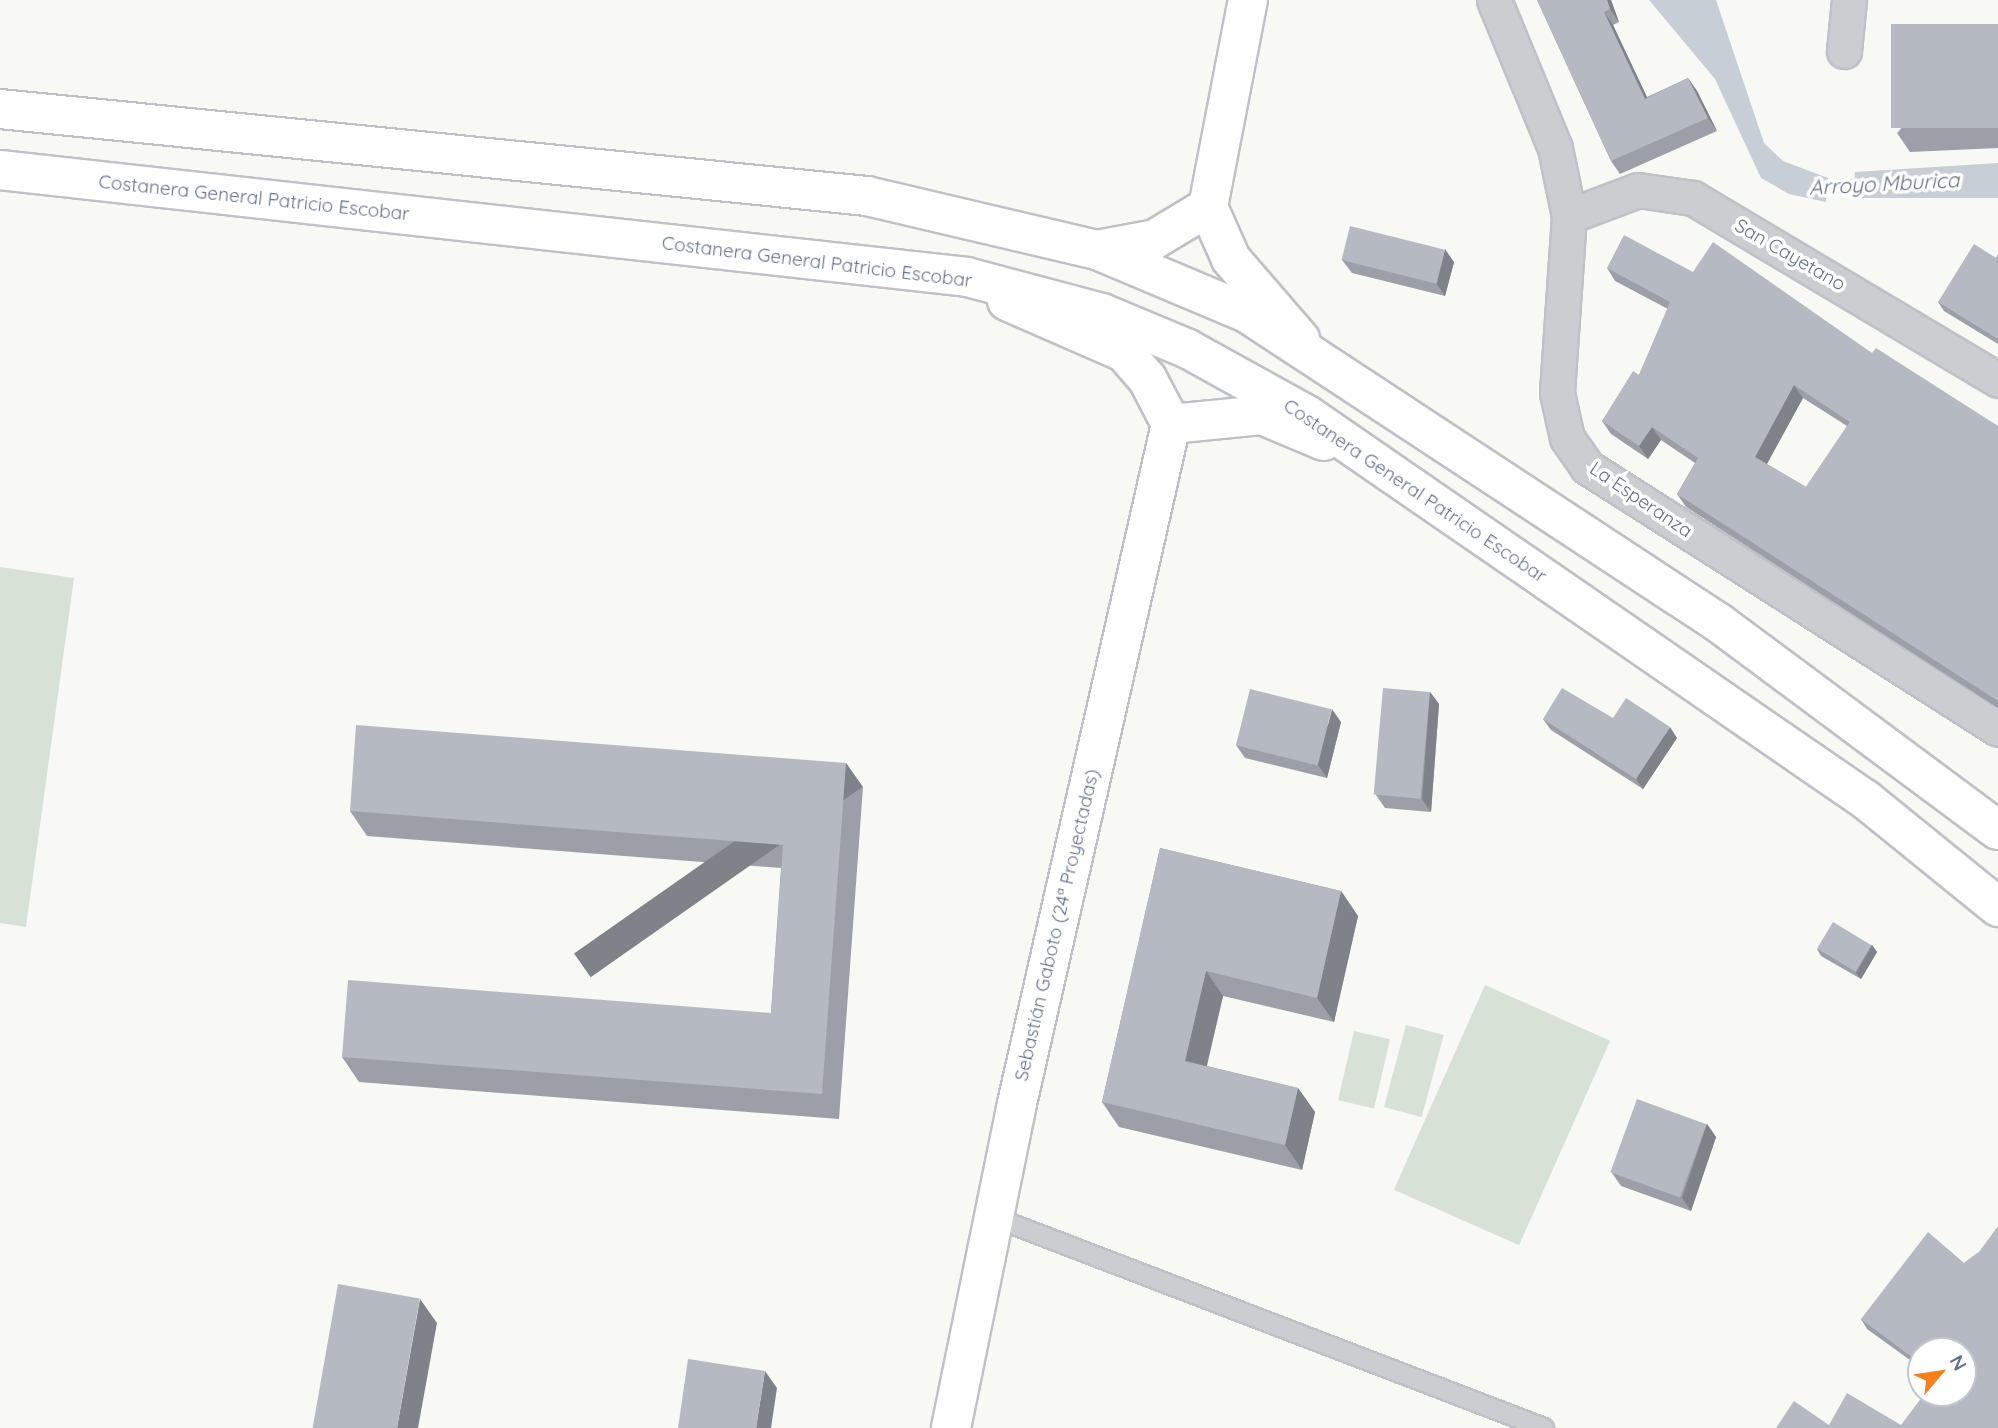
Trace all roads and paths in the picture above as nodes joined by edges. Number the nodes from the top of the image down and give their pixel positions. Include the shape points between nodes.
1 (1248, 0) edge
2 (1494, 0) edge
3 (1849, 0) edge
4 (1844, 51) dead end
5 (0, 109) edge
6 (0, 170) edge
7 (1208, 207) junction
8 (1569, 216) junction
9 (1097, 250) junction
10 (967, 277) junction
11 (1321, 362) junction
12 (1998, 380) edge
13 (1171, 424) junction
14 (1359, 451) junction
15 (1998, 729) edge
16 (1998, 830) edge
17 (1998, 907) edge
18 (996, 1218) junction
19 (951, 1428) edge
20 (1544, 1428) edge

1 - 7 main road
2 - 8 street, La Esperanza via 1555,148
3 - 4 street
5 - 9 main road via 867,196
6 - 10 main road, Costanera General Patricio Escobar
7 - 9 main road via 1155,239
7 - 11 main road via 1231,259
8 - 12 street, San Cayetano via 1638,190 1693,198
8 - 15 street, La Esperanza via 1557,393 1567,438 1587,467
9 - 11 main road via 1247,313
10 - 13 main road via 1124,352 1147,377
10 - 14 main road, Costanera General Patricio Escobar via 1102,313 1188,349
11 - 16 main road via 1719,623
13 - 14 main road via 1262,415
13 - 18 main road, Sebastián Gaboto (24ª Proyectadas)
14 - 17 main road, Costanera General Patricio Escobar via 1866,800
18 - 19 main road, Sebastián Gaboto (24ª Proyectadas)
18 - 20 lane

